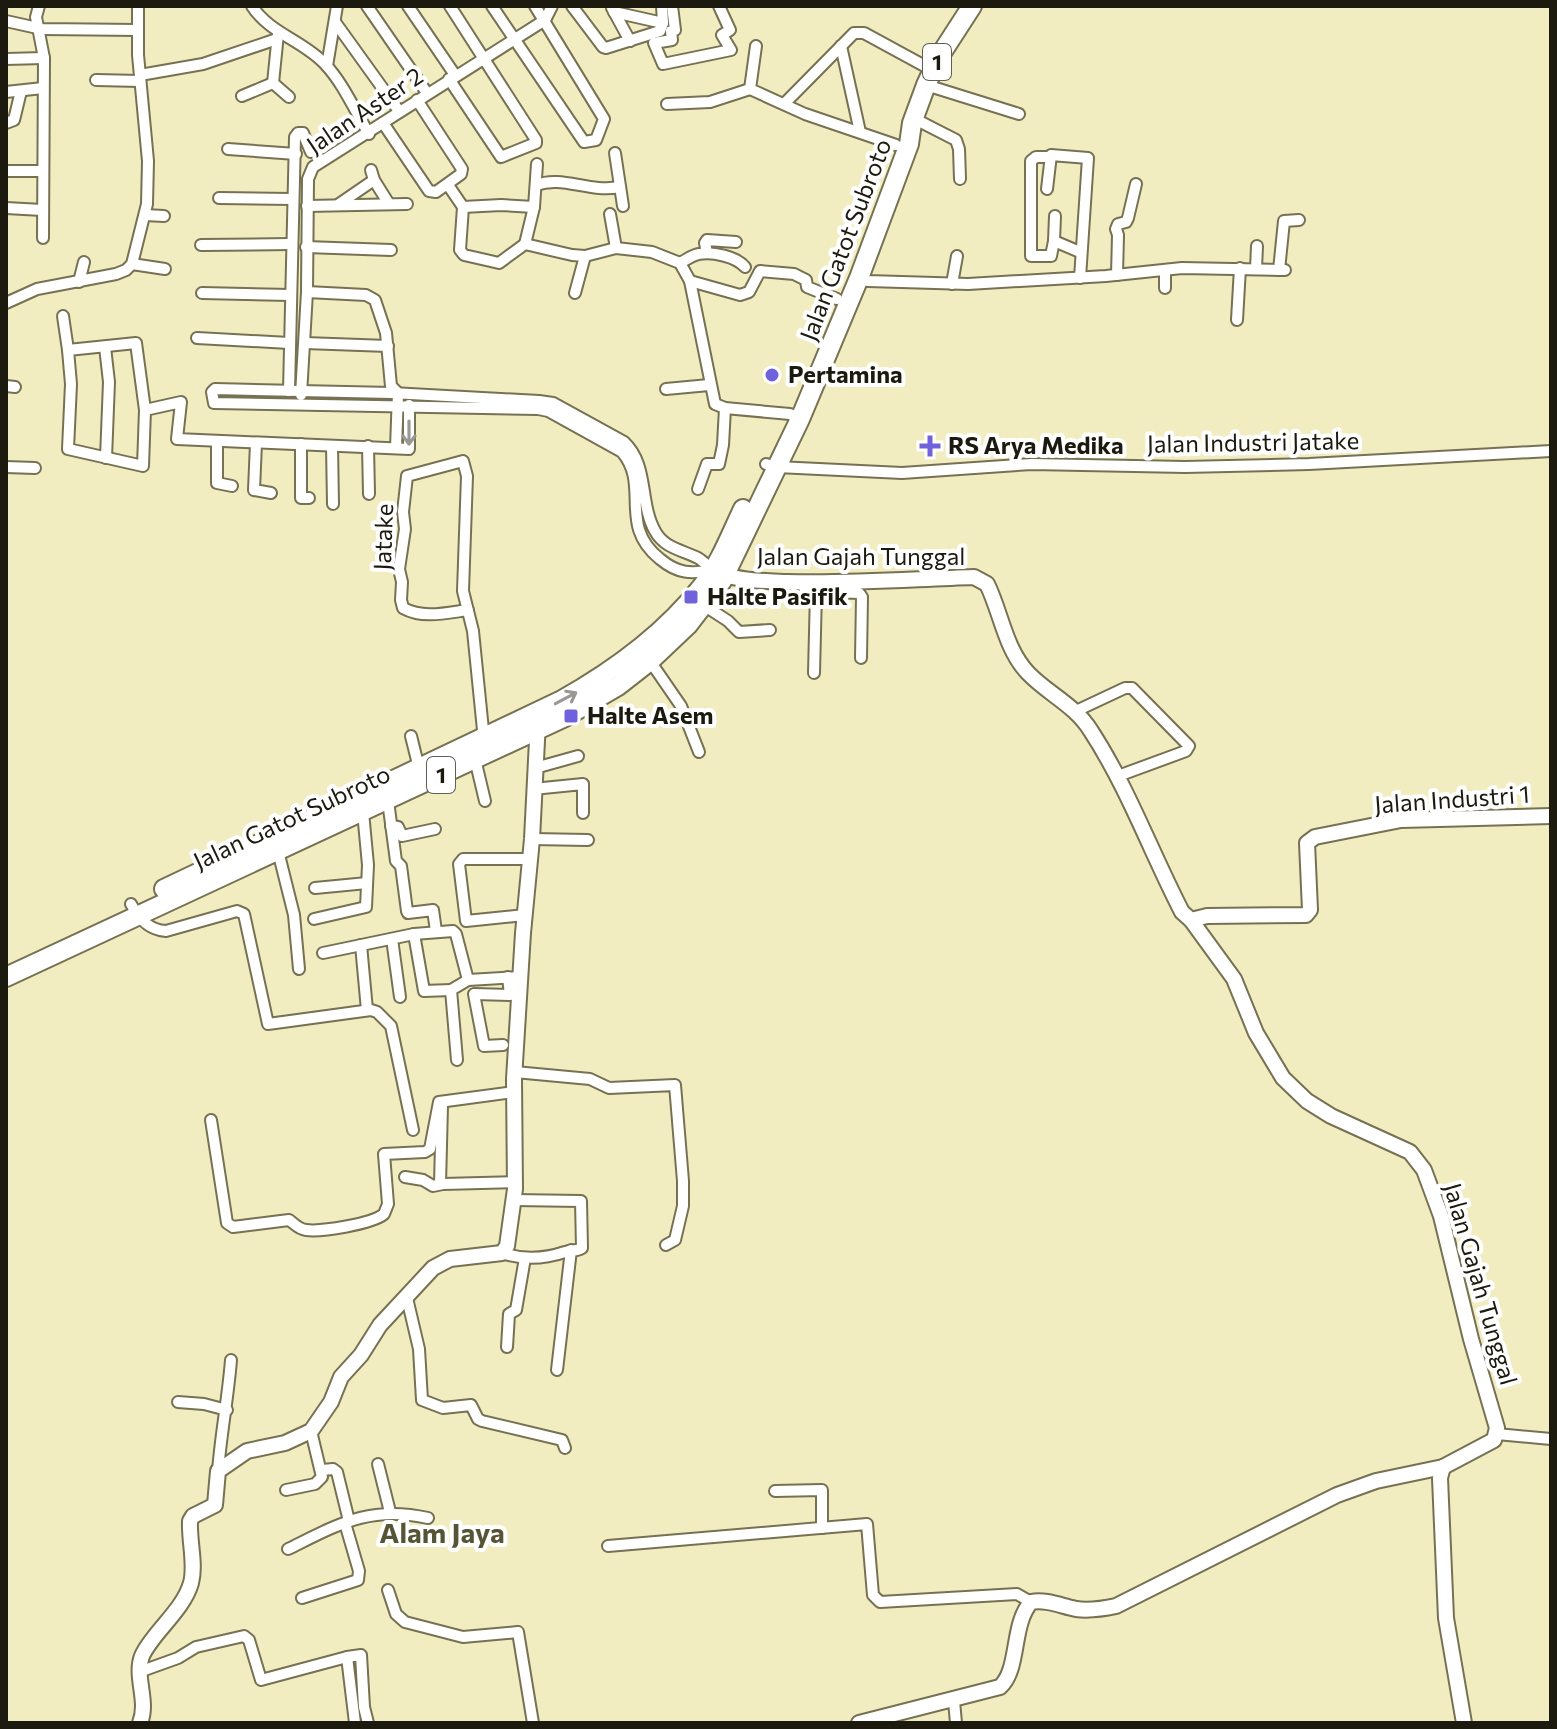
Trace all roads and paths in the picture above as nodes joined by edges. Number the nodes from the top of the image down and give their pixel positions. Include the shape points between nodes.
1 (39, 6) edge
2 (138, 6) edge
3 (252, 6) edge
4 (337, 6) edge
5 (367, 6) edge
6 (408, 6) edge
7 (450, 6) edge
8 (492, 6) edge
9 (535, 6) edge
10 (552, 6) edge
11 (572, 6) edge
12 (662, 6) edge
13 (672, 6) edge
14 (719, 6) edge
15 (972, 6) edge
16 (612, 9) edge
17 (545, 20) junction
18 (6, 21) edge
19 (335, 22) junction
20 (663, 23) junction
21 (44, 29) junction
22 (138, 30) junction
23 (278, 35) junction
24 (515, 38) junction
25 (630, 41) junction
26 (756, 46) dead end
27 (841, 46) junction
28 (44, 58) junction
29 (483, 58) junction
30 (6, 59) edge
31 (327, 66) junction
32 (452, 77) junction
33 (929, 77) junction
34 (140, 78) junction
35 (96, 80) dead end
36 (273, 83) junction
37 (43, 88) junction
38 (750, 89) junction
39 (21, 91) junction
40 (6, 92) edge
41 (427, 93) junction
42 (242, 96) dead end
43 (289, 97) dead end
44 (417, 100) junction
45 (667, 104) dead end
46 (784, 104) junction
47 (399, 111) junction
48 (1019, 114) dead end
49 (912, 121) junction
50 (6, 123) edge
51 (383, 123) junction
52 (860, 132) junction
53 (369, 134) junction
54 (896, 145) junction
55 (228, 149) dead end
56 (311, 152) dead end
57 (615, 153) dead end
58 (296, 154) junction
59 (1051, 157) junction
60 (537, 164) dead end
61 (6, 171) edge
62 (42, 171) junction
63 (960, 179) dead end
64 (1136, 184) dead end
65 (448, 185) junction
66 (536, 185) junction
67 (620, 187) junction
68 (1047, 189) dead end
69 (219, 198) dead end
70 (293, 199) junction
71 (389, 204) junction
72 (407, 204) dead end
73 (338, 205) junction
74 (307, 206) junction
75 (623, 206) dead end
76 (463, 207) junction
77 (534, 207) junction
78 (6, 208) edge
79 (42, 210) junction
80 (610, 214) dead end
81 (145, 215) junction
82 (164, 216) dead end
83 (1055, 216) dead end
84 (1299, 220) dead end
85 (43, 238) dead end
86 (1054, 241) junction
87 (736, 242) dead end
88 (291, 244) junction
89 (525, 244) junction
90 (201, 245) dead end
91 (1257, 246) dead end
92 (306, 247) junction
93 (616, 248) junction
94 (391, 250) dead end
95 (1080, 252) junction
96 (707, 253) junction
97 (585, 256) junction
98 (957, 256) dead end
99 (84, 262) dead end
100 (680, 263) junction
101 (132, 264) junction
102 (745, 267) dead end
103 (1240, 268) junction
104 (165, 269) dead end
105 (1256, 269) junction
106 (1165, 270) junction
107 (1117, 275) junction
108 (859, 278) junction
109 (1080, 278) junction
110 (690, 281) junction
111 (79, 282) junction
112 (952, 284) junction
113 (1165, 288) dead end
114 (307, 292) junction
115 (202, 293) dead end
116 (575, 293) dead end
117 (290, 295) junction
118 (837, 299) junction
119 (6, 303) edge
120 (63, 316) dead end
121 (1237, 320) dead end
122 (197, 338) dead end
123 (289, 343) junction
124 (305, 343) junction
125 (388, 346) junction
126 (105, 347) junction
127 (68, 350) junction
128 (709, 385) junction
129 (666, 389) dead end
130 (289, 391) junction
131 (302, 391) junction
132 (391, 397) junction
133 (301, 405) junction
134 (409, 405) junction
135 (551, 407) junction
136 (725, 408) junction
137 (145, 410) junction
138 (795, 416) junction
139 (217, 441) junction
140 (256, 443) junction
141 (301, 444) junction
142 (332, 446) junction
143 (368, 446) junction
144 (396, 448) junction
145 (1551, 451) edge
146 (106, 458) junction
147 (771, 465) junction
148 (6, 467) edge
149 (35, 468) dead end
150 (232, 486) dead end
151 (698, 489) dead end
152 (271, 493) dead end
153 (369, 494) dead end
154 (309, 498) dead end
155 (333, 504) dead end
156 (686, 554) junction
157 (676, 571) junction
158 (719, 572) junction
159 (801, 582) junction
160 (816, 592) junction
161 (705, 606) junction
162 (468, 610) junction
163 (770, 630) dead end
164 (861, 658) dead end
165 (650, 661) junction
166 (814, 673) dead end
167 (1076, 711) junction
168 (538, 721) junction
169 (411, 736) dead end
170 (482, 750) junction
171 (699, 752) dead end
172 (578, 756) dead end
173 (419, 768) junction
174 (535, 768) junction
175 (1118, 776) junction
176 (533, 789) junction
177 (388, 801) junction
178 (485, 801) dead end
179 (363, 812) junction
180 (583, 813) dead end
181 (1551, 816) edge
182 (391, 826) junction
183 (435, 829) dead end
184 (532, 839) junction
185 (588, 840) dead end
186 (278, 851) junction
187 (530, 859) junction
188 (367, 883) junction
189 (315, 888) dead end
190 (126, 913) junction
191 (525, 915) junction
192 (314, 919) dead end
193 (1191, 920) junction
194 (436, 931) junction
195 (414, 934) junction
196 (78, 936) junction
197 (392, 939) junction
198 (361, 945) junction
199 (323, 953) dead end
200 (6, 965) edge
201 (299, 969) dead end
202 (6, 977) edge
203 (514, 977) junction
204 (468, 980) junction
205 (452, 993) junction
206 (474, 994) junction
207 (400, 997) dead end
208 (367, 1010) junction
209 (503, 1045) dead end
210 (457, 1060) dead end
211 (515, 1072) junction
212 (514, 1092) junction
213 (443, 1100) junction
214 (211, 1120) dead end
215 (413, 1130) dead end
216 (405, 1177) dead end
217 (515, 1182) junction
218 (440, 1184) junction
219 (514, 1200) junction
220 (666, 1245) dead end
221 (571, 1250) junction
222 (502, 1253) junction
223 (525, 1258) junction
224 (407, 1298) junction
225 (507, 1347) dead end
226 (231, 1360) dead end
227 (557, 1370) dead end
228 (178, 1402) dead end
229 (227, 1410) junction
230 (311, 1431) junction
231 (1497, 1434) junction
232 (1551, 1439) edge
233 (565, 1448) dead end
234 (378, 1464) dead end
235 (1443, 1467) junction
236 (322, 1470) junction
237 (218, 1471) junction
238 (286, 1490) dead end
239 (775, 1491) dead end
240 (390, 1512) junction
241 (428, 1518) dead end
242 (347, 1522) junction
243 (822, 1528) junction
244 (608, 1546) dead end
245 (288, 1549) dead end
246 (388, 1590) dead end
247 (302, 1598) dead end
248 (1031, 1602) junction
249 (347, 1657) junction
250 (139, 1672) junction
251 (954, 1701) junction
252 (140, 1723) edge
253 (355, 1723) edge
254 (368, 1723) edge
255 (533, 1723) edge
256 (859, 1723) edge
257 (956, 1723) edge
258 (1464, 1723) edge

1 - 21 street via 36,17
2 - 22 street
3 - 23 street
4 - 19 street
5 - 41 street
6 - 32 street
7 - 29 street
8 - 24 street
9 - 17 street
10 - 17 street
11 - 25 street via 603,47
12 - 20 street
13 - 14 street via 672,40 654,43 663,64 731,50 722,35 730,30
15 - 33 highway, Jalan Gatot Subroto / 1
16 - 20 street
16 - 25 street
17 - 24 street, Jalan Aster 2
17 - 24 street via 604,119 596,140 584,142
18 - 21 street
19 - 31 street
19 - 47 street
20 - 25 street via 660,31
21 - 22 street
21 - 28 street
22 - 34 street
23 - 31 street via 304,45
23 - 34 street via 203,64
23 - 36 street
24 - 29 street, Jalan Aster 2
26 - 38 street
27 - 33 street via 852,35 864,33
27 - 46 street
27 - 52 street
28 - 30 street
28 - 37 street
29 - 32 street, Jalan Aster 2
29 - 32 street via 537,141 499,156
31 - 53 street
32 - 41 street, Jalan Aster 2
33 - 48 street
33 - 49 highway, Jalan Gatot Subroto / 1
34 - 35 street
34 - 81 street via 148,161
36 - 42 street
36 - 43 street
37 - 39 street
37 - 62 street
38 - 45 street via 710,102
38 - 46 street
39 - 40 street
39 - 50 street via 14,120
41 - 44 street, Jalan Aster 2
44 - 47 street, Jalan Aster 2
44 - 65 street via 462,169
46 - 52 street
47 - 51 street, Jalan Aster 2
49 - 54 highway, Jalan Gatot Subroto / 1
49 - 63 street via 956,140
49 - 108 highway, Jalan Gatot Subroto / 1 via 909,144
51 - 53 street, Jalan Aster 2
51 - 65 street via 429,191
52 - 54 street
53 - 74 street, Jalan Aster 2 via 313,167
54 - 118 highway, Jalan Gatot Subroto / 1
55 - 58 street
56 - 58 street via 301,132 296,134
57 - 67 street
58 - 70 street
59 - 68 street
59 - 86 street via 1031,161 1031,256 1051,256
59 - 95 street via 1054,153 1088,160
60 - 66 street
61 - 62 street
62 - 79 street
64 - 107 street via 1128,218 1116,229
65 - 76 street
66 - 67 street via 558,181 596,190
66 - 77 street
67 - 75 street
69 - 70 street
70 - 88 street
71 - 72 street
71 - 73 street
71 - 73 street via 372,175
73 - 74 street
74 - 92 street, Jalan Aster 2
76 - 77 street
76 - 89 street via 464,255 499,263
77 - 89 street
78 - 79 street
79 - 85 street
80 - 93 street
81 - 82 street
81 - 101 street
83 - 86 street
84 - 105 street via 1284,221 1282,270
86 - 95 street
87 - 96 street via 707,240
88 - 90 street
88 - 117 street
89 - 97 street
91 - 105 street
92 - 94 street
92 - 114 street, Jalan Aster 2
93 - 97 street
93 - 100 street via 652,252
95 - 109 street
96 - 100 street
96 - 102 street
97 - 116 street
98 - 112 street
99 - 111 street
100 - 110 street
101 - 104 street
101 - 111 street via 116,274
103 - 105 street
103 - 106 street
103 - 121 street
106 - 107 street
106 - 113 street
107 - 109 street
108 - 112 street
108 - 138 highway, Jalan Gatot Subroto / 1
109 - 112 street
110 - 118 street via 740,295 749,292 760,271 794,274 806,280 807,287
110 - 128 street
111 - 119 street via 37,289
114 - 124 street, Jalan Aster 2
114 - 125 street via 371,296
115 - 117 street
117 - 123 street
118 - 138 highway, Jalan Gatot Subroto / 1
120 - 127 street
122 - 123 street
123 - 130 street
124 - 125 street
124 - 131 street, Jalan Aster 2
125 - 132 street
126 - 127 street
126 - 137 street via 136,343
126 - 146 street
127 - 146 street via 68,449
128 - 129 street
128 - 136 street via 715,404
130 - 131 street
130 - 133 street via 215,389 212,402
131 - 132 street
131 - 133 street, Jalan Aster 2
132 - 133 street
132 - 134 street
132 - 135 street via 526,399
132 - 144 street
134 - 135 street
134 -> 144 street via 409,449
135 - 156 street via 633,450 656,533
135 - 157 street via 622,452 632,466 637,528 644,545
136 - 138 street
136 - 151 street via 719,464 707,464
137 - 139 street via 181,402 177,439
137 - 146 street via 143,466
138 - 147 highway, Jalan Gatot Subroto / 1
139 - 140 street
139 - 150 street via 217,483
140 - 141 street
140 - 152 street via 254,490
141 - 142 street
141 - 154 street via 301,498
142 - 143 street
142 - 155 street
143 - 144 street
143 - 153 street
145 - 147 street, Jalan Industri Jatake via 1309,464 1032,464 902,473
147 - 158 highway, Jalan Gatot Subroto / 1
147 - 158 highway, Jalan Gatot Subroto / 1 via 755,485
148 - 149 street
156 - 157 street
156 - 158 street
157 - 158 street
158 - 159 street, Jalan Gajah Tunggal via 743,579
158 - 161 highway, Jalan Gatot Subroto / 1
168 -> 158 highway, Jalan Gatot Subroto / 1 via 638,652
159 - 160 street via 806,591
159 - 167 street, Jalan Gajah Tunggal via 982,580 1026,671
160 - 164 street via 861,595
160 - 166 street
161 - 163 street via 739,632
161 - 165 highway, Jalan Gatot Subroto / 1
162 - 162 street, Jatake via 462,583 467,476 463,461 407,476 399,569 403,608 428,614
162 - 170 street
165 - 168 highway, Jalan Gatot Subroto / 1 via 618,686
165 - 171 street via 681,706
167 - 175 street, Jalan Gajah Tunggal
167 - 175 street via 1132,688 1189,746
168 - 170 highway, Jalan Gatot Subroto / 1
168 - 174 street
169 - 173 street
170 - 173 highway, Jalan Gatot Subroto / 1
170 - 177 highway, Jalan Gatot Subroto / 1
170 - 178 street
172 - 174 street
173 - 190 highway, Jalan Gatot Subroto / 1
174 - 176 street
175 - 193 street, Jalan Gajah Tunggal via 1182,912
176 - 180 street via 583,784
176 - 184 street
177 - 179 highway, Jalan Gatot Subroto / 1
177 - 182 street
179 - 186 highway, Jalan Gatot Subroto / 1
179 - 188 street
181 - 193 street, Jalan Industri 1 via 1401,820 1315,837 1307,843 1306,915
182 - 183 street via 402,836
182 - 194 street via 407,911 433,910
184 - 185 street
184 - 187 street
186 - 190 highway, Jalan Gatot Subroto / 1
186 - 201 street via 294,915
187 - 191 street
187 - 191 street via 463,859 459,864 465,920
188 - 189 street
188 - 192 street via 364,909
190 - 196 highway, Jalan Gatot Subroto / 1
190 - 208 street via 166,931 237,911 244,914 268,1024
191 - 203 street
193 - 231 street, Jalan Gajah Tunggal via 1234,979 1256,1033 1283,1078 1331,1116 1410,1152 1424,1170 1441,1216
194 - 195 street
194 - 204 street via 455,932
195 - 197 street
195 - 205 street via 424,991
196 - 200 highway, Jalan Gatot Subroto / 1
196 - 202 highway, Jalan Gatot Subroto / 1
197 - 198 street
197 - 207 street
198 - 199 street
198 - 208 street
203 - 204 street
203 - 206 street via 510,995
203 - 211 street
204 - 205 street
205 - 206 street
205 - 210 street
206 - 209 street via 484,1046
208 - 215 street via 391,1026
211 - 212 street
211 - 220 street via 590,1079 609,1088 675,1085 683,1206 675,1240
212 - 213 street
212 - 217 street
213 - 214 street via 437,1105 430,1149 384,1154 384,1214 359,1224 315,1230 289,1220 233,1227 227,1223
213 - 218 street
216 - 218 street via 429,1186
217 - 218 street
217 - 219 street
219 - 221 street via 581,1201 582,1248
219 - 222 street
221 - 223 street
221 - 227 street
222 - 223 street
222 - 224 street via 440,1263
223 - 225 street via 516,1310 509,1314
224 - 230 street via 341,1377
224 - 233 street via 421,1362 422,1400 443,1408 471,1405 482,1421 562,1440
226 - 229 street
228 - 229 street
229 - 237 street
230 - 236 street
230 - 237 street via 247,1451
231 - 232 street
231 - 235 street
234 - 240 street
235 - 248 street via 1337,1495 1116,1606 1079,1610
235 - 258 street via 1443,1590
236 - 238 street via 320,1481
236 - 242 street via 337,1472
237 - 250 street via 216,1503 190,1521 189,1589 143,1654
239 - 243 street via 822,1490
240 - 241 street
240 - 242 street
242 - 245 street
242 - 247 street via 358,1580
243 - 244 street
243 - 248 street via 867,1524 873,1595 880,1602 1017,1594
246 - 255 street via 396,1614 405,1622 463,1637 518,1632
248 - 251 street via 1021,1620 1005,1683
249 - 250 street via 261,1680 244,1636 196,1647
249 - 253 street
249 - 254 street via 361,1655
250 - 252 street
251 - 256 street
251 - 257 street

